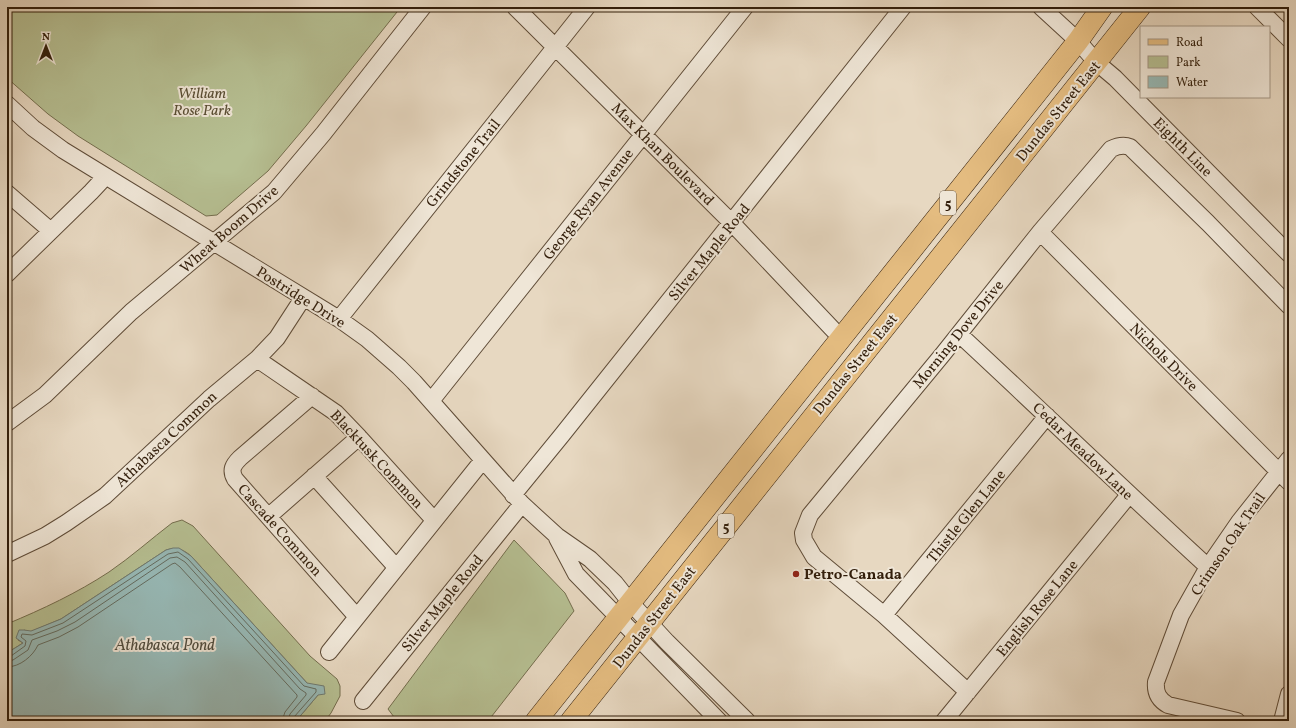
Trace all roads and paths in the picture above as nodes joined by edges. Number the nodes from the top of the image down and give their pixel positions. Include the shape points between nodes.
1 (424, 7) edge
2 (515, 7) edge
3 (587, 7) edge
4 (745, 7) edge
5 (903, 7) edge
6 (1042, 7) edge
7 (1102, 7) edge
8 (1140, 7) edge
9 (1257, 7) edge
10 (1289, 39) edge
11 (1078, 41) junction
12 (555, 47) junction
13 (1096, 62) junction
14 (7, 104) edge
15 (643, 134) junction
16 (105, 177) junction
17 (7, 192) edge
18 (732, 223) junction
19 (51, 232) junction
20 (1040, 232) junction
21 (214, 243) junction
22 (1289, 254) edge
23 (7, 274) edge
24 (303, 298) junction
25 (1289, 306) edge
26 (339, 319) junction
27 (958, 334) junction
28 (841, 338) junction
29 (257, 359) junction
30 (312, 396) junction
31 (431, 401) junction
32 (1047, 416) junction
33 (7, 423) edge
34 (359, 437) junction
35 (483, 460) junction
36 (1286, 471) edge
37 (314, 476) junction
38 (1129, 495) junction
39 (517, 500) junction
40 (269, 516) junction
41 (434, 520) junction
42 (557, 536) junction
43 (7, 554) edge
44 (1208, 566) junction
45 (396, 567) junction
46 (624, 610) junction
47 (884, 615) junction
48 (357, 617) junction
49 (643, 630) junction
50 (329, 652) dead end
51 (968, 692) junction
52 (1289, 694) edge
53 (363, 701) dead end
54 (536, 721) edge
55 (571, 721) edge
56 (719, 721) edge
57 (747, 721) edge
58 (944, 721) edge
59 (1237, 721) edge
60 (1282, 721) edge

1 - 21 street, Wheat Boom Drive via 274,192
2 - 12 street, Max Khan Boulevard
3 - 12 street, Grindstone Trail
4 - 15 street, George Ryan Avenue
5 - 18 street, Silver Maple Road
6 - 11 street, Eighth Line
7 - 11 main road, Dundas Street East / 5
8 - 13 main road, Dundas Street East / 5
9 - 10 street
11 - 13 street, Eighth Line
11 - 28 main road, Dundas Street East / 5
12 - 15 street, Max Khan Boulevard
12 - 26 street, Grindstone Trail
13 - 22 street, Eighth Line
13 - 49 main road, Dundas Street East / 5
14 - 16 street, Postridge Drive via 47,138
15 - 18 street, Max Khan Boulevard
15 - 31 street, George Ryan Avenue
16 - 19 street
16 - 21 street, Postridge Drive
17 - 19 street
18 - 28 street, Max Khan Boulevard
18 - 39 street, Silver Maple Road
19 - 23 street
20 - 25 street, Morning Dove Drive via 1111,150 1126,146 1134,150
20 - 27 street, Morning Dove Drive
20 - 36 street, Nichols Drive
21 - 24 street, Postridge Drive
21 - 33 street, Wheat Boom Drive via 131,312 44,395
24 - 26 street, Postridge Drive
24 - 29 street, Athabasca Common via 278,338
26 - 31 street, Postridge Drive via 385,353
27 - 32 street, Cedar Meadow Lane
27 - 47 street, Morning Dove Drive via 810,515 803,532 804,540 814,557
28 - 46 main road, Dundas Street East / 5
29 - 30 street, Blacktusk Common
29 - 43 street, Athabasca Common via 209,399 104,496 45,536
30 - 34 street, Blacktusk Common via 336,413
30 - 40 street, Cascade Common via 251,447 232,469 235,479
31 - 35 street, Postridge Drive
32 - 38 street, Cedar Meadow Lane
32 - 47 street, Thistle Glen Lane
34 - 37 street
34 - 41 street, Blacktusk Common
35 - 39 street, Postridge Drive
35 - 41 street
36 - 44 street, Crimson Oak Trail via 1239,522
37 - 40 street
37 - 45 street
38 - 44 street, Cedar Meadow Lane
38 - 51 street, English Rose Lane
39 - 42 street, Postridge Drive
39 - 53 street, Silver Maple Road
40 - 48 street, Cascade Common
41 - 45 street
42 - 46 street, Postridge Drive via 576,574
42 - 46 street, Postridge Drive via 590,559 615,583
44 - 59 street, Crimson Oak Trail via 1181,615 1155,689 1162,702 1168,705
45 - 48 street
46 - 49 street, Postridge Drive
46 - 54 main road, Dundas Street East / 5
47 - 51 street, Morning Dove Drive
48 - 50 street
49 - 55 main road, Dundas Street East / 5
49 - 56 street, Postridge Drive
49 - 57 street, Postridge Drive via 667,642
51 - 58 street, English Rose Lane
52 - 60 street

